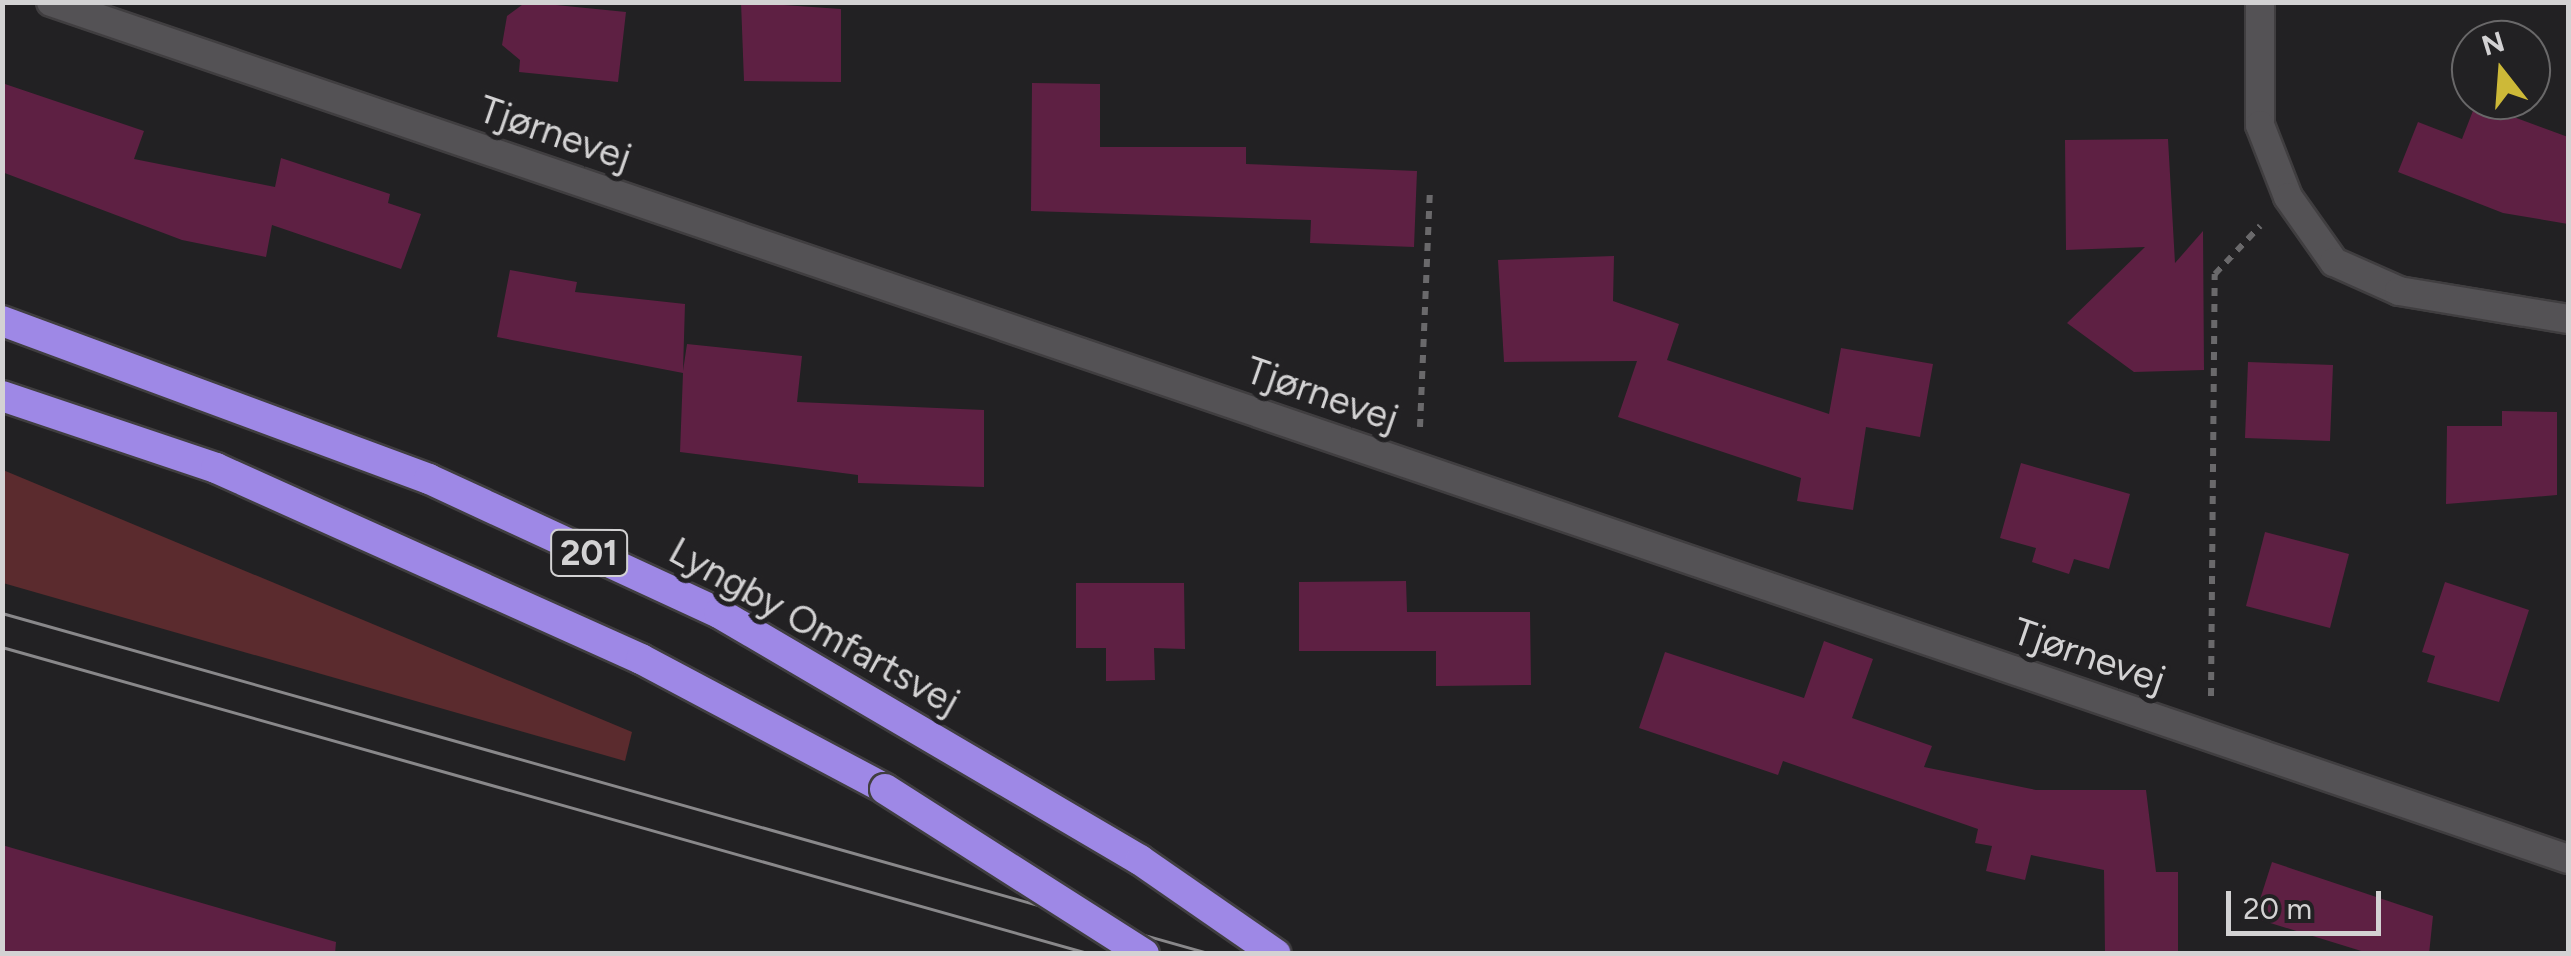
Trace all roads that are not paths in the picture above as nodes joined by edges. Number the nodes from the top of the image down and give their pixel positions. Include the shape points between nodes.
1 (51, 2) edge
2 (2260, 2) edge
3 (2568, 319) edge
4 (2, 322) edge
5 (2, 396) edge
6 (2568, 859) edge
7 (1144, 954) edge
8 (1276, 954) edge

1 - 6 street, Tjørnevej
2 - 3 street via 2260,125 2288,197 2334,262 2399,291
4 - 8 highway, Lyngby Omfartsvej / 201 via 429,478 720,613 1140,860
5 - 7 highway, 201, bridge via 251,484 641,659 885,789

